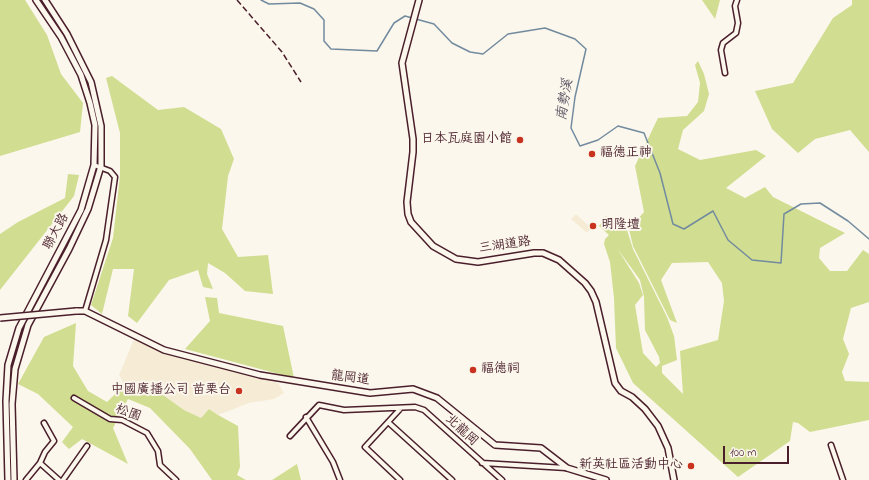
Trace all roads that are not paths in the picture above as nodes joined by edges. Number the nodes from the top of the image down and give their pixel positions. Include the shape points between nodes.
1 (36, 0) edge
2 (45, 0) edge
3 (419, 0) edge
4 (737, 0) edge
5 (67, 34) junction
6 (61, 37) junction
7 (725, 73) dead end
8 (94, 165) junction
9 (101, 166) junction
10 (85, 310) junction
11 (0, 318) edge
12 (74, 398) dead end
13 (401, 408) junction
14 (306, 417) junction
15 (388, 422) junction
16 (44, 423) dead end
17 (9, 432) junction
18 (290, 436) dead end
19 (831, 445) dead end
20 (87, 446) dead end
21 (40, 463) junction
22 (482, 463) junction
23 (567, 468) junction
24 (8, 480) edge
25 (14, 480) edge
26 (26, 480) edge
27 (59, 480) edge
28 (63, 480) edge
29 (176, 480) edge
30 (340, 480) edge
31 (400, 480) edge
32 (452, 480) edge
33 (502, 480) edge
34 (606, 480) edge
35 (675, 480) edge
36 (843, 480) edge

1 - 6 street, 聯大路
2 - 5 street, 聯大路
3 - 35 street, 三湖道路 via 402,62 413,152 408,214 421,235 433,246 456,259 486,262 543,253 559,260 585,283 596,302 615,383 621,391 645,409 658,426 668,448
4 - 7 street via 736,33 723,43 721,50
5 - 6 street
5 - 9 street, 聯大路 via 91,82 97,103
6 - 8 street, 聯大路 via 81,75 90,103 94,125
8 - 9 street
8 - 17 street, 聯大路 via 81,210 19,328 8,365 6,401
9 - 10 street via 110,171 115,178 106,240
9 - 17 street, 聯大路 via 88,209 28,325 15,369
10 - 11 street, bridge
10 - 23 street, 龍岡道 via 164,350 260,375 370,394 413,389 437,398 495,445 541,448
12 - 29 street, 松園 via 110,419 122,420 147,433 158,451 160,465
13 - 14 street, 北龍岡 via 344,410 319,405
13 - 15 street
13 - 22 street, 北龍岡 via 415,407 424,410
14 - 18 street, 北龍岡
14 - 30 street via 333,462
15 - 31 street via 365,447
15 - 32 street
16 - 21 street via 54,441
17 - 24 street, 聯大路
17 - 25 street, 聯大路
19 - 36 street
20 - 28 street
21 - 26 street
21 - 27 street
22 - 23 street
22 - 33 street, 北龍岡
23 - 34 street, 龍岡道

